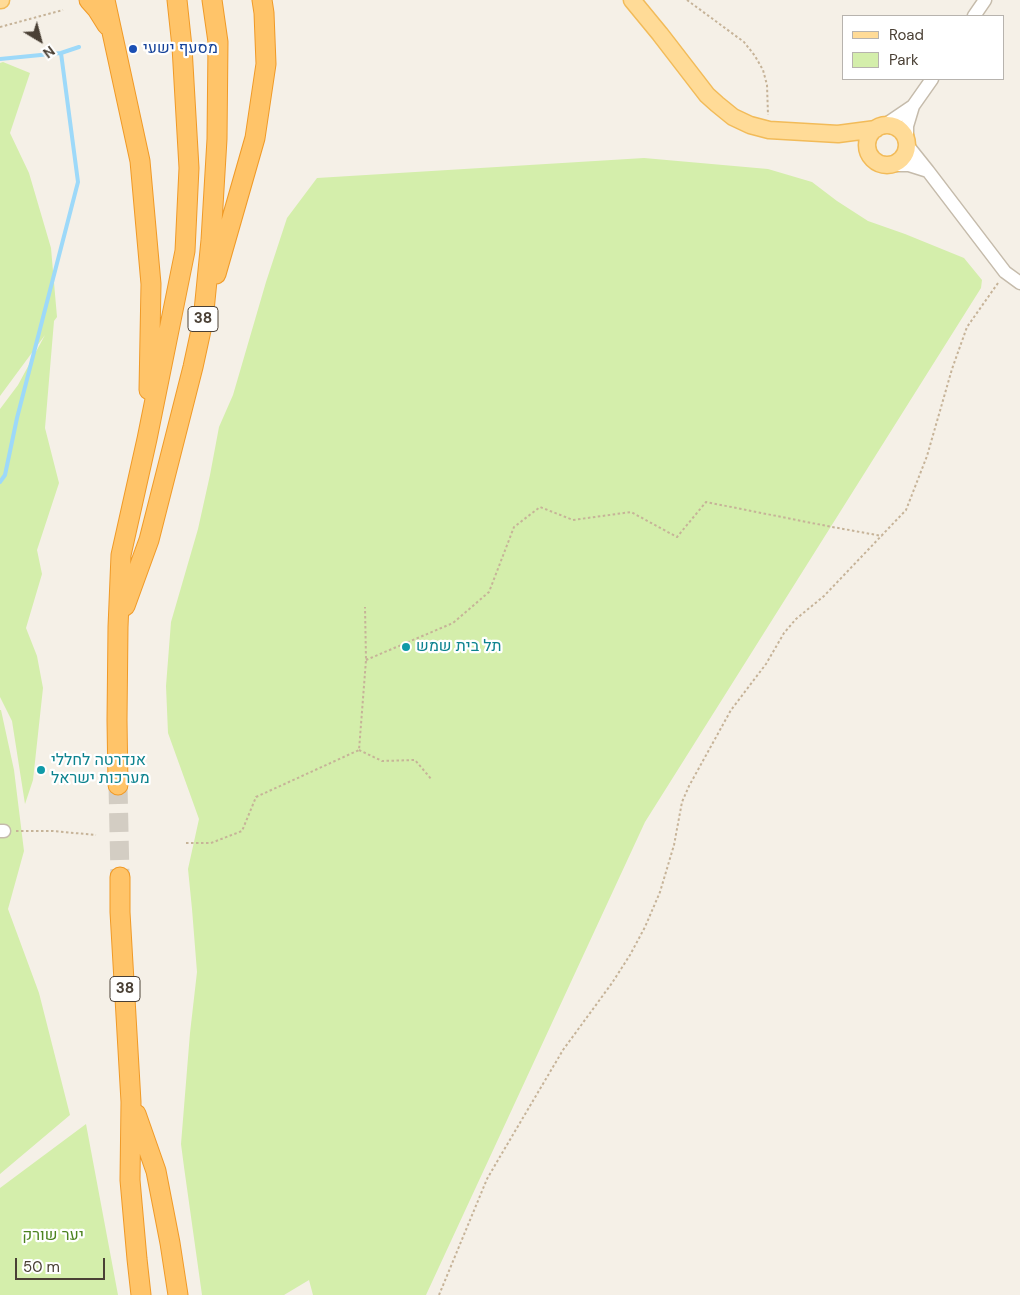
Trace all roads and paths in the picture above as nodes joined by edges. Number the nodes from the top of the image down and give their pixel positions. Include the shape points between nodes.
1 (89, 0) edge
2 (105, 0) edge
3 (212, 0) edge
4 (262, 0) edge
5 (632, 0) edge
6 (687, 0) edge
7 (985, 0) edge
8 (177, 2) edge
9 (63, 10) dead end
10 (975, 15) edge
11 (0, 27) edge
12 (114, 38) junction
13 (931, 80) edge
14 (913, 106) junction
15 (880, 127) junction
16 (769, 130) junction
17 (838, 134) junction
18 (907, 143) junction
19 (869, 154) junction
20 (892, 165) junction
21 (928, 171) junction
22 (1005, 272) junction
23 (1020, 282) edge
24 (203, 321) junction
25 (147, 439) junction
26 (882, 536) junction
27 (365, 607) dead end
28 (118, 626) junction
29 (366, 660) junction
30 (359, 750) junction
31 (432, 780) dead end
32 (118, 784) tunnel mouth
33 (2, 831) edge
34 (96, 835) dead end
35 (186, 843) dead end
36 (120, 877) tunnel mouth
37 (131, 1102) junction
38 (141, 1295) edge
39 (178, 1295) edge
40 (439, 1295) edge

1 - 12 highway
2 - 12 highway
3 - 24 highway, 38 via 218,42 217,139
4 - 24 highway via 266,64 255,138
5 - 16 main road via 712,100 733,117
6 - 16 path via 744,42 755,56 767,85
7 - 10 street
8 - 25 highway, 38 via 189,168 185,251
9 - 11 path
12 - 25 highway via 140,161 151,284
13 - 14 street
14 - 15 street
14 - 18 street via 907,126
15 - 17 main road
15 - 18 main road via 900,129
15 - 19 main road via 868,140
16 - 17 main road
17 - 19 main road via 855,141
18 - 20 main road via 903,158
18 - 21 street
19 - 20 main road via 878,164
20 - 21 street via 909,165
21 - 22 street
22 - 23 street
22 - 26 path via 967,327 927,456 906,510
24 - 28 highway, 38 via 149,540
25 - 28 highway, 38 via 121,556
26 - 29 path via 706,502 677,537 631,512 573,520 540,507 514,527 489,592 453,623
26 - 40 path via 824,596 796,618 731,710 682,802 674,845 645,927 612,982 563,1050 487,1179
27 - 29 path
28 - 32 highway, 38
29 - 30 path
30 - 31 path via 382,760 415,760
30 - 35 path via 256,797 242,831 211,843
33 - 34 path
36 - 37 highway, 38
37 - 38 highway, 38 via 130,1180
37 - 39 highway, 38 via 156,1171

